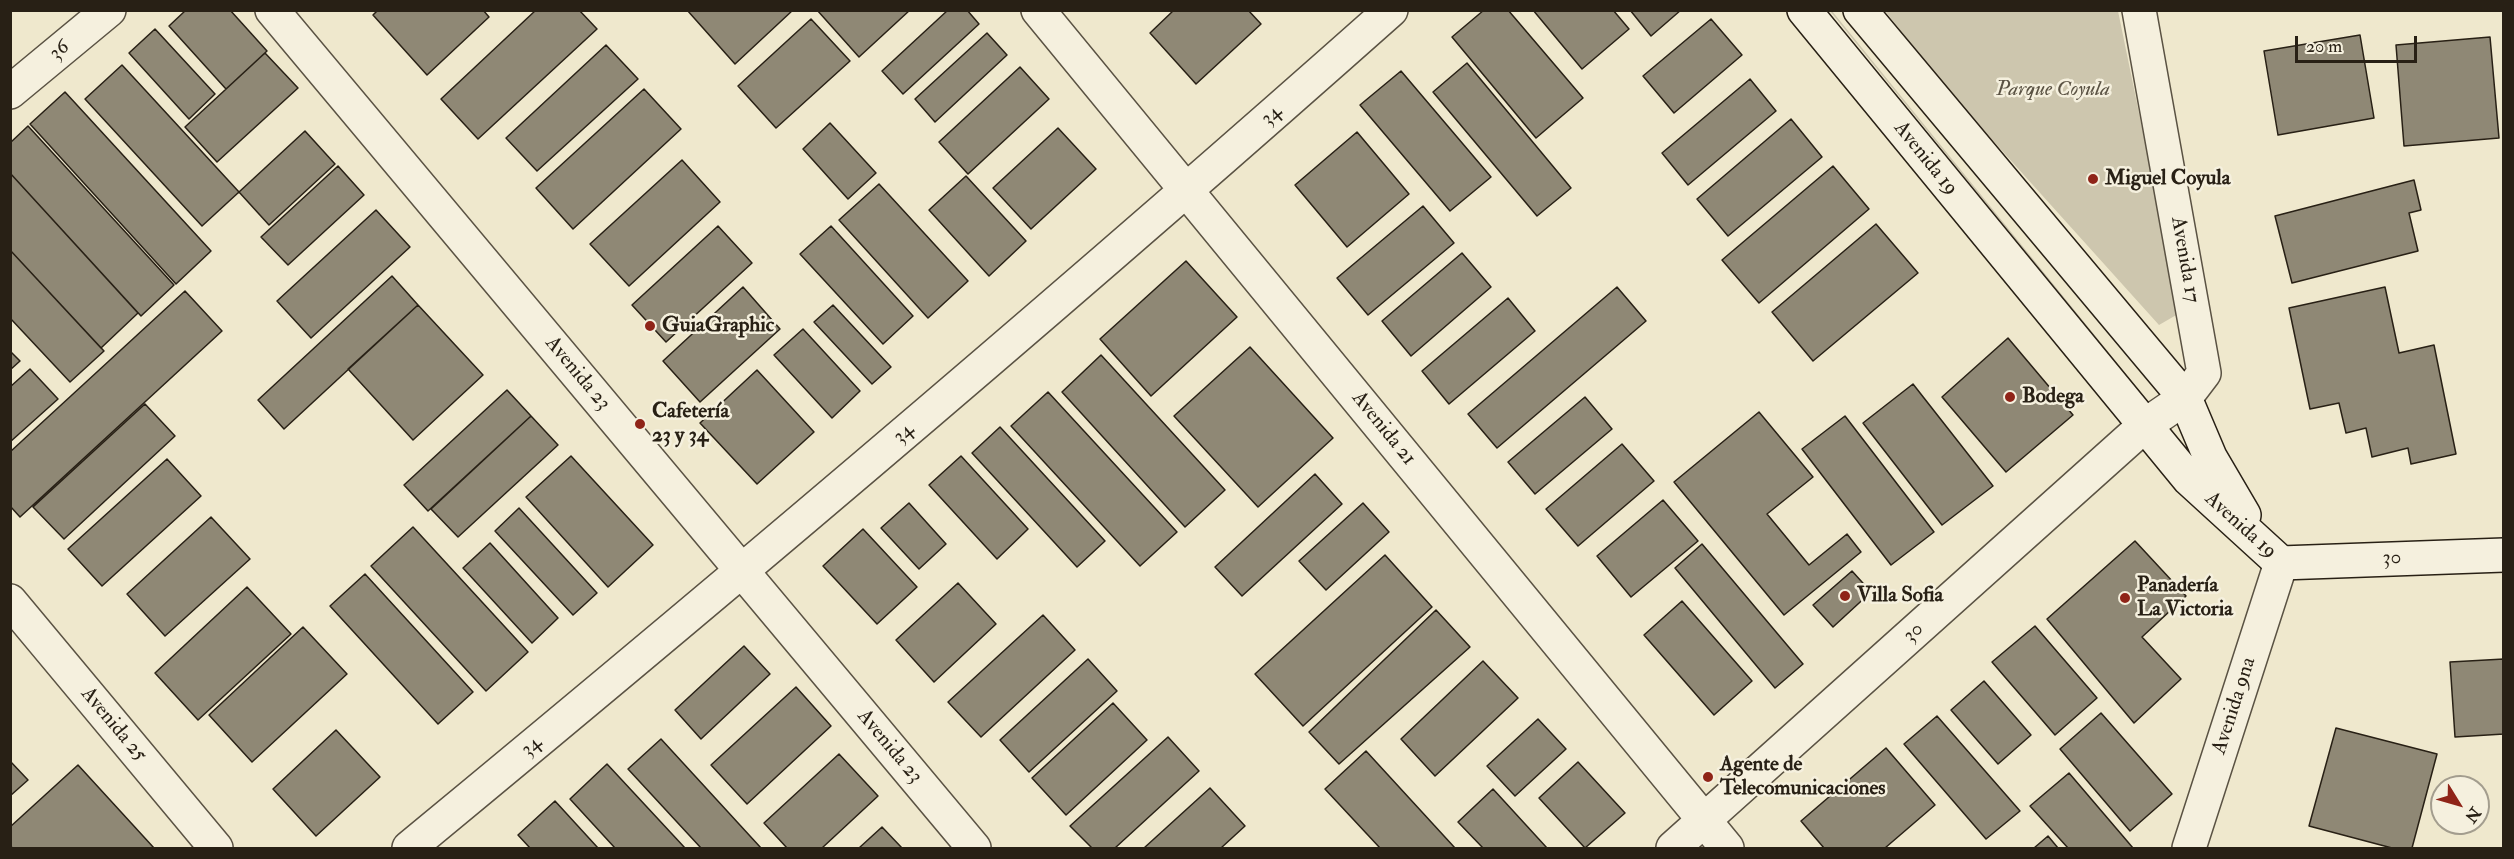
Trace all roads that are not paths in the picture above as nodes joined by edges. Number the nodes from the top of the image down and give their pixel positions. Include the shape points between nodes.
1 (109, 10) edge
2 (272, 10) edge
3 (1038, 10) edge
4 (1391, 10) edge
5 (1804, 10) edge
6 (1860, 10) edge
7 (2139, 10) edge
8 (10, 93) edge
9 (1188, 190) junction
10 (2185, 398) junction
11 (2144, 426) junction
12 (2504, 555) edge
13 (2280, 563) junction
14 (744, 572) junction
15 (10, 601) edge
16 (1704, 822) junction
17 (216, 849) edge
18 (410, 849) edge
19 (974, 849) edge
20 (1673, 849) edge
21 (1727, 849) edge
22 (2189, 849) edge

1 - 8 street, 36
2 - 14 street, Avenida 23
3 - 9 street, Avenida 21
4 - 9 street, 34
5 - 11 street, Avenida 19
6 - 10 street, Avenida 19
7 - 10 street, Avenida 17 via 2204,373
9 - 14 street, 34
9 - 16 street, Avenida 21
10 - 11 street, 30
10 - 13 street, Avenida 19 via 2235,503
11 - 13 street, Avenida 19 via 2189,479
11 - 16 street, 30
12 - 13 street, 30
13 - 22 street, Avenida 9na
14 - 18 street, 34
14 - 19 street, Avenida 23
15 - 17 street, Avenida 25
16 - 20 street, 30
16 - 21 street, Avenida 21

